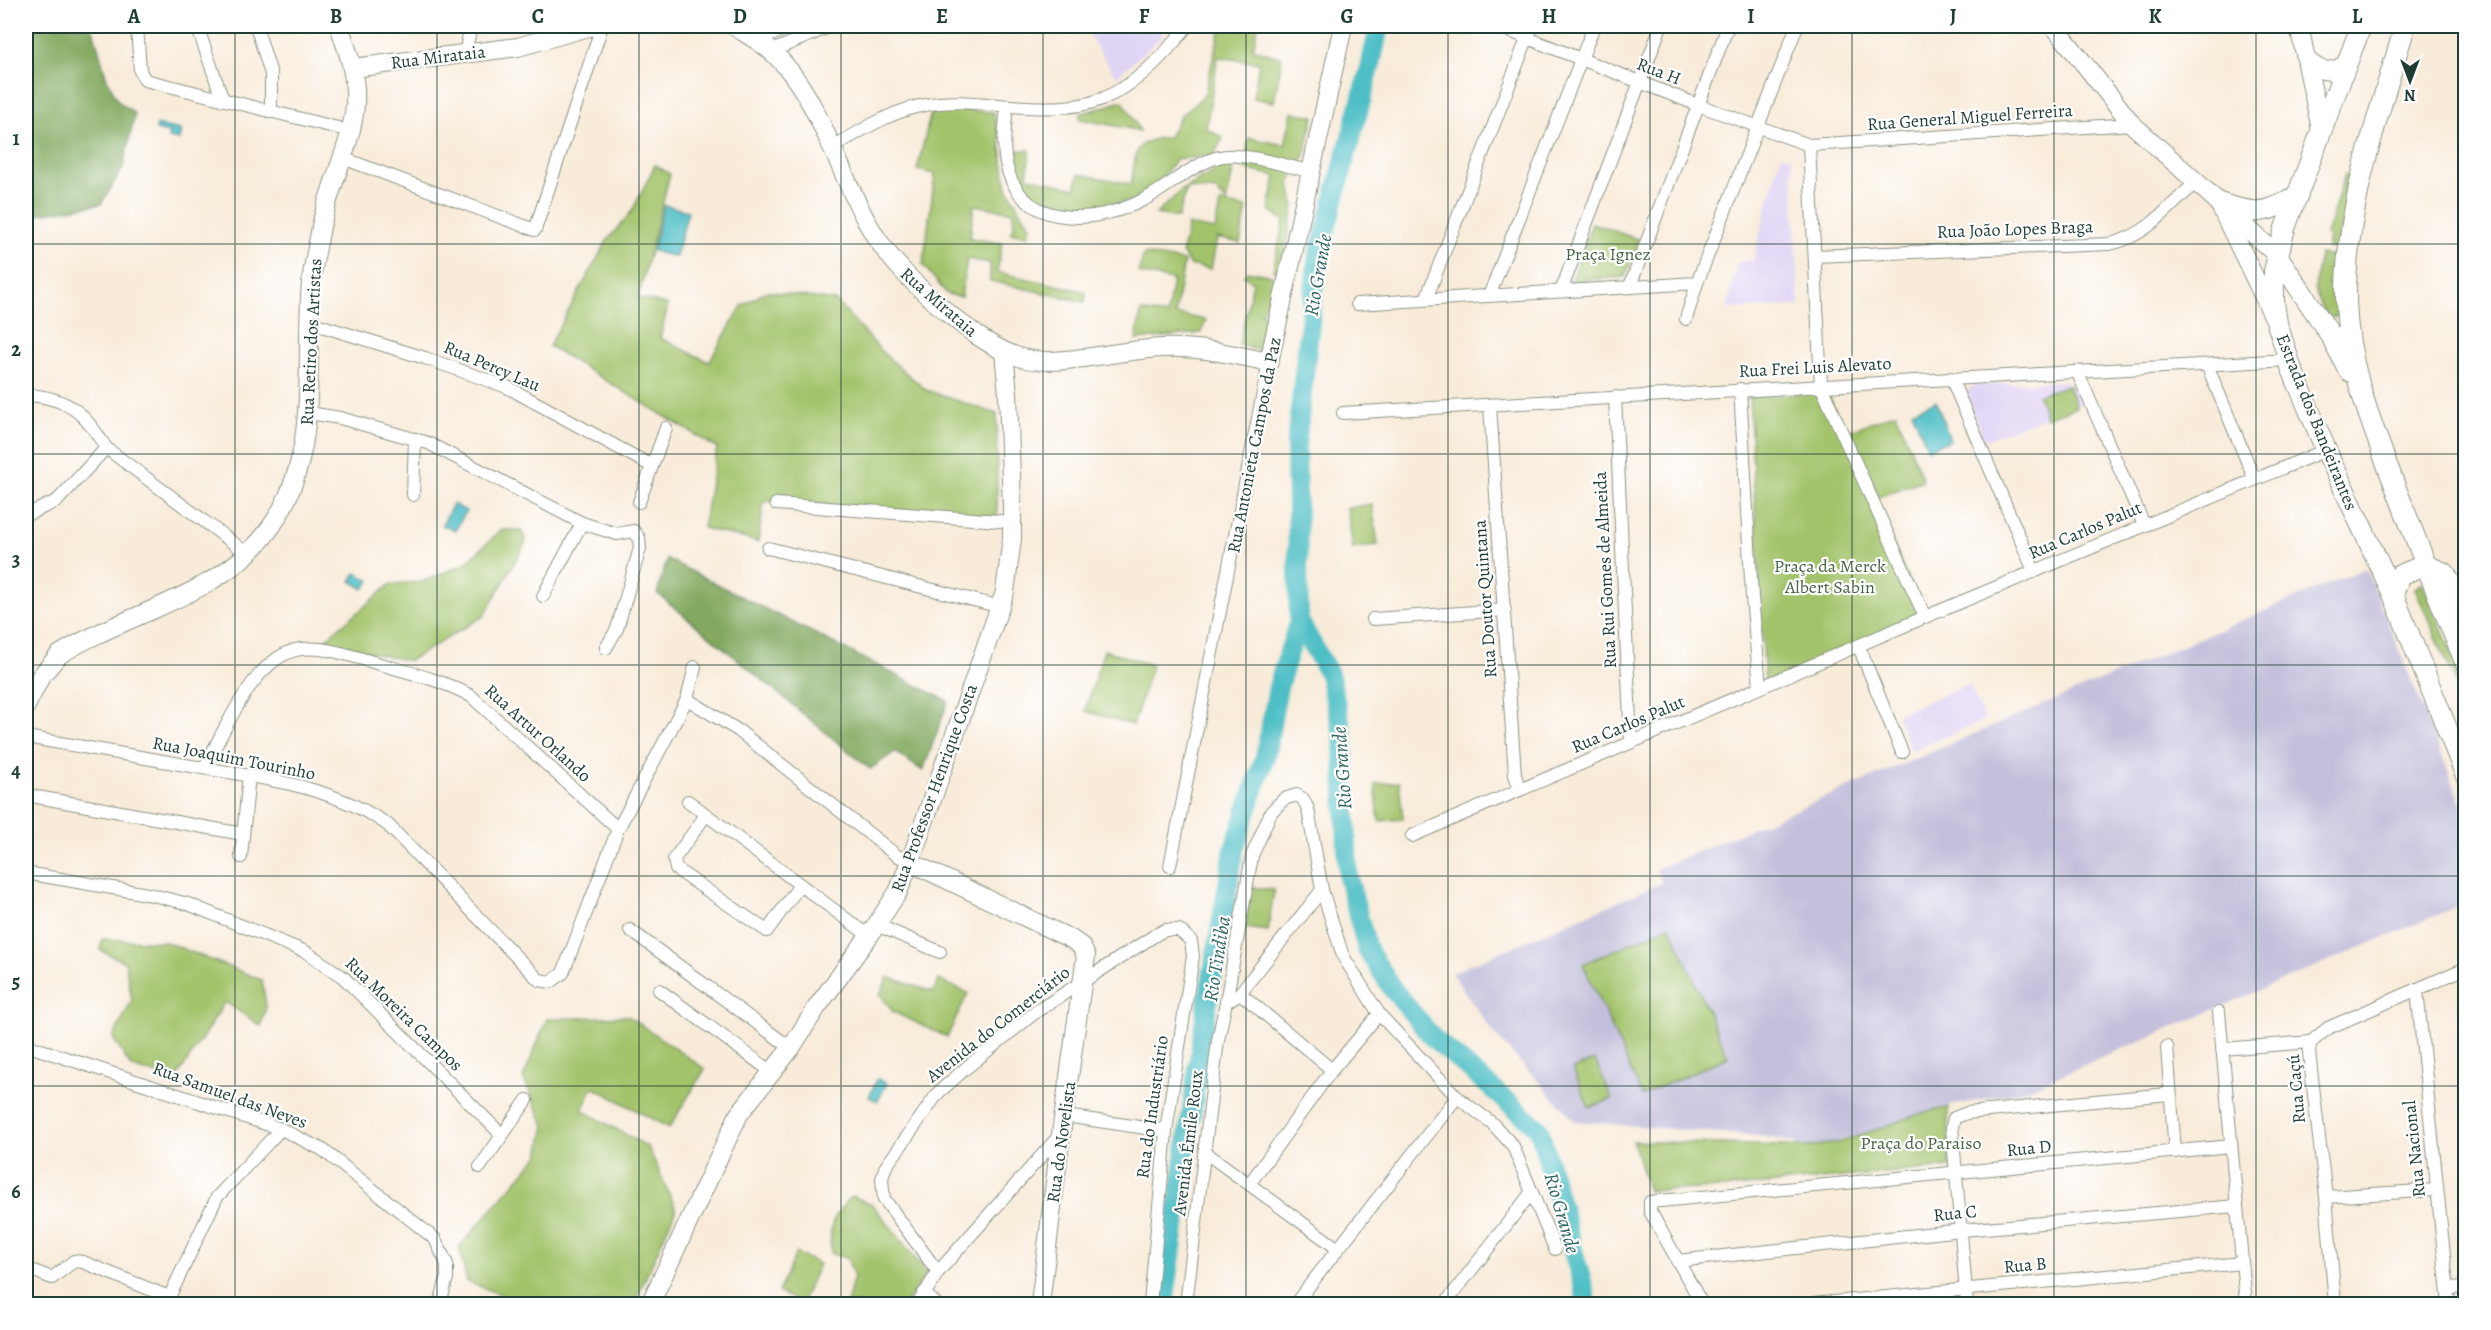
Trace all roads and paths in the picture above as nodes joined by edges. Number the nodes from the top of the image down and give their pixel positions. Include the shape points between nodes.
1 (137, 26) edge
2 (197, 26) edge
3 (256, 26) edge
4 (339, 26) edge
5 (471, 26) edge
6 (592, 26) edge
7 (602, 26) edge
8 (734, 26) edge
9 (791, 26) edge
10 (831, 26) edge
11 (1187, 26) edge
12 (1342, 26) edge
13 (1497, 26) edge
14 (1594, 26) edge
15 (1661, 26) edge
16 (1728, 26) edge
17 (1797, 26) edge
18 (2054, 26) edge
19 (2299, 26) edge
20 (2361, 26) edge
21 (2405, 26) edge
22 (1529, 31) edge
23 (765, 46) junction
24 (465, 54) junction
25 (1581, 60) junction
26 (2307, 60) junction
27 (2345, 65) junction
28 (353, 68) junction
29 (1641, 83) junction
30 (223, 100) junction
31 (1698, 105) junction
32 (1007, 106) junction
33 (271, 112) junction
34 (2133, 124) junction
35 (1759, 127) junction
36 (2321, 130) junction
37 (350, 131) junction
38 (1809, 145) junction
39 (831, 148) junction
40 (340, 157) junction
41 (1309, 171) junction
42 (2195, 183) junction
43 (2298, 195) junction
44 (2219, 203) junction
45 (2277, 255) junction
46 (1815, 256) junction
47 (1697, 283) junction
48 (1630, 286) junction
49 (1561, 291) junction
50 (1488, 296) junction
51 (1426, 299) junction
52 (1357, 304) dead end
53 (1686, 319) dead end
54 (309, 322) junction
55 (2277, 323) junction
56 (1004, 352) junction
57 (2289, 360) junction
58 (1269, 362) junction
59 (2206, 364) junction
60 (2077, 370) junction
61 (1951, 378) junction
62 (1821, 386) junction
63 (1740, 389) junction
64 (26, 394) edge
65 (2360, 395) junction
66 (1615, 397) junction
67 (1490, 406) junction
68 (309, 413) junction
69 (1342, 413) dead end
70 (666, 428) dead end
71 (415, 439) junction
72 (106, 448) junction
73 (2326, 450) junction
74 (652, 466) junction
75 (2254, 478) junction
76 (413, 495) dead end
77 (639, 502) dead end
78 (776, 504) dead end
79 (26, 515) edge
80 (1012, 522) junction
81 (582, 523) junction
82 (2144, 525) junction
83 (768, 548) dead end
84 (248, 554) junction
85 (2425, 565) junction
86 (2034, 571) junction
87 (2393, 594) junction
88 (543, 596) dead end
89 (1001, 607) junction
90 (1505, 610) junction
91 (2466, 612) edge
92 (1925, 617) junction
93 (1373, 619) dead end
94 (1858, 647) junction
95 (606, 648) dead end
96 (2466, 664) edge
97 (694, 667) dead end
98 (1760, 687) junction
99 (687, 699) junction
100 (26, 706) edge
101 (26, 737) edge
102 (1631, 742) junction
103 (1902, 752) dead end
104 (204, 768) junction
105 (249, 775) junction
106 (2466, 776) edge
107 (1520, 790) junction
108 (26, 795) edge
109 (688, 801) dead end
110 (706, 815) junction
111 (618, 829) junction
112 (243, 834) junction
113 (1412, 836) dead end
114 (241, 857) dead end
115 (910, 862) junction
116 (1170, 866) dead end
117 (26, 873) edge
118 (800, 885) junction
119 (1322, 890) junction
120 (1170, 929) joint
121 (630, 930) dead end
122 (873, 930) junction
123 (940, 952) dead end
124 (2466, 969) edge
125 (1083, 980) junction
126 (659, 990) dead end
127 (2417, 990) junction
128 (1240, 993) junction
129 (1226, 1002) junction
130 (2219, 1012) dead end
131 (1379, 1014) junction
132 (2311, 1042) junction
133 (26, 1045) edge
134 (2167, 1047) dead end
135 (791, 1048) junction
136 (2223, 1048) junction
137 (1332, 1070) junction
138 (772, 1072) junction
139 (2169, 1095) junction
140 (1457, 1097) junction
141 (527, 1100) dead end
142 (1065, 1116) junction
143 (281, 1129) junction
144 (1166, 1131) junction
145 (1061, 1134) junction
146 (502, 1135) junction
147 (2231, 1146) junction
148 (2175, 1152) junction
149 (1206, 1154) junction
150 (480, 1167) dead end
151 (1957, 1173) junction
152 (1250, 1182) junction
153 (2436, 1190) junction
154 (1531, 1193) junction
155 (2326, 1197) junction
156 (2236, 1206) junction
157 (1962, 1230) junction
158 (1338, 1248) junction
159 (1555, 1249) dead end
160 (1677, 1261) junction
161 (2242, 1263) junction
162 (26, 1268) edge
163 (938, 1272) junction
164 (2466, 1287) edge
165 (1966, 1288) junction
166 (2448, 1288) junction
167 (924, 1293) junction
168 (167, 1301) edge
169 (440, 1305) edge
170 (650, 1305) edge
171 (918, 1305) edge
172 (936, 1305) edge
173 (1040, 1305) edge
174 (1150, 1305) edge
175 (1186, 1305) edge
176 (1295, 1305) edge
177 (1445, 1305) edge
178 (1702, 1305) edge
179 (1812, 1305) edge
180 (1967, 1305) edge
181 (2246, 1305) edge
182 (2335, 1305) edge
183 (2449, 1305) edge

1 - 30 street via 140,71 145,80
2 - 30 street
3 - 33 street via 271,74
4 - 28 street, Rua Retiro dos Artistas
5 - 24 street
6 - 24 street, Rua Mirataia via 518,46
7 - 40 street via 535,230
8 - 23 street, Rua Mirataia
9 - 23 street
10 - 23 street
11 - 32 street via 1148,69 1102,99 1080,105
12 - 41 street, Rua Antonieta Campos da Paz
13 - 22 street, Rua H
14 - 25 street
15 - 29 street
16 - 31 street
17 - 35 street
18 - 34 street
19 - 26 street
20 - 27 main road, Estrada dos Bandeirantes
21 - 65 main road via 2366,157 2351,238 2347,317
22 - 25 street, Rua H
22 - 51 street
23 - 39 street, Rua Mirataia via 791,72
24 - 28 street, Rua Mirataia
25 - 29 street, Rua H
25 - 50 street
26 - 27 street via 2324,71
26 - 36 street
27 - 36 main road, Estrada dos Bandeirantes
28 - 37 street, Rua Retiro dos Artistas via 355,104
29 - 31 street, Rua H
29 - 49 street
30 - 33 street
31 - 35 street, Rua H
31 - 48 street
32 - 39 street via 927,104 878,121
32 - 41 street via 1008,173 1028,203 1055,215 1114,213 1158,193 1196,167 1219,157 1237,156
33 - 37 street
34 - 38 street, Rua General Miguel Ferreira
34 - 42 street
35 - 38 street, Rua H
35 - 47 street
36 - 43 main road, Estrada dos Bandeirantes
37 - 40 street, Rua Retiro dos Artistas
38 - 46 street
39 - 56 street, Rua Mirataia via 869,225 891,258 928,297
40 - 54 street, Rua Retiro dos Artistas via 326,197
41 - 58 street, Rua Antonieta Campos da Paz
42 - 44 street
42 - 46 street, Rua João Lopes Braga via 2146,228 2126,240 2109,244
43 - 44 main road via 2259,213
43 - 45 main road, Estrada dos Bandeirantes
44 - 45 street
44 - 55 street
45 - 55 main road, Estrada dos Bandeirantes via 2273,285
45 - 65 main road via 2331,336
46 - 62 street
47 - 48 street
47 - 53 street
48 - 49 street
49 - 50 street
50 - 51 street
51 - 52 street
54 - 68 street, Rua Retiro dos Artistas
54 - 74 street, Rua Percy Lau via 507,387
55 - 57 main road, Estrada dos Bandeirantes
56 - 58 street, Rua Mirataia via 1044,360 1182,347
56 - 80 street, Rua Professor Henrique Costa
57 - 59 street, Rua Frei Luis Alevato
57 - 73 main road, Estrada dos Bandeirantes
58 - 116 street, Rua Antonieta Campos da Paz
59 - 60 street, Rua Frei Luis Alevato
59 - 75 street
60 - 61 street, Rua Frei Luis Alevato
60 - 82 street
61 - 62 street, Rua Frei Luis Alevato
61 - 86 street
62 - 63 street, Rua Frei Luis Alevato
62 - 92 street
63 - 66 street, Rua Frei Luis Alevato
63 - 98 street
64 - 72 street via 73,406 96,430
65 - 85 main road
66 - 67 street, Rua Frei Luis Alevato
66 - 102 street, Rua Rui Gomes de Almeida
67 - 69 street, Rua Frei Luis Alevato
67 - 90 street, Rua Doutor Quintana
68 - 71 street
68 - 84 street, Rua Retiro dos Artistas via 297,474 282,509
70 - 74 street
71 - 76 street
71 - 81 street
72 - 79 street via 57,501
72 - 84 street
73 - 75 street, Rua Carlos Palut
73 - 87 main road, Estrada dos Bandeirantes
74 - 77 street
75 - 82 street, Rua Carlos Palut
78 - 80 street
80 - 89 street, Rua Professor Henrique Costa
81 - 88 street
81 - 95 street via 617,534 633,531 639,538 640,548 617,629
82 - 86 street, Rua Carlos Palut
83 - 89 street
84 - 100 street, Rua Retiro dos Artistas via 214,579 59,654 41,676
85 - 87 main road via 2400,575
85 - 91 main road via 2445,573
85 - 96 main road
86 - 92 street, Rua Carlos Palut
87 - 106 main road, Estrada dos Bandeirantes
89 - 115 street, Rua Professor Henrique Costa
90 - 93 street
90 - 107 street, Rua Doutor Quintana via 1515,775
92 - 94 street, Rua Carlos Palut
94 - 98 street, Rua Carlos Palut
94 - 103 street
97 - 99 street
98 - 102 street, Rua Carlos Palut
99 - 111 street
99 - 115 street via 739,731
101 - 104 street, Rua Joaquim Tourinho
102 - 107 street, Rua Carlos Palut
104 - 105 street, Rua Joaquim Tourinho
104 - 111 street, Rua Artur Orlando via 245,692 265,668 284,653 324,650 445,681 471,696
105 - 111 street, Rua Joaquim Tourinho via 365,808 388,825 544,983 563,973
105 - 112 street
107 - 113 street, Rua Carlos Palut
108 - 112 street
109 - 110 street
110 - 118 street
110 - 118 street via 674,859 676,869 767,931
112 - 114 street
115 - 122 street, Rua Professor Henrique Costa via 898,892
115 - 125 street, Rua do Novelista via 1081,946 1086,956
117 - 146 street, Rua Moreira Campos via 188,904 306,952 343,977
118 - 122 street
119 - 128 street
119 - 129 street, Avenida Émile Roux via 1308,809 1303,799 1290,795 1271,812 1252,856
119 - 131 street via 1343,956
120 - 125 street, Avenida do Comerciário
120 - 144 street, Rua do Industriário via 1187,936 1193,956
121 - 135 street
122 - 123 street
122 - 135 street, Rua Professor Henrique Costa
124 - 127 street, Rua Caçú
125 - 142 street, Rua do Novelista
125 - 163 street, Avenida do Comerciário via 1037,1011 938,1093 885,1168 884,1199
126 - 138 street
127 - 132 street, Rua Caçú via 2328,1028
127 - 153 street, Rua Nacional
128 - 129 street
128 - 137 street
129 - 149 street, Avenida Émile Roux
130 - 136 street
131 - 137 street
131 - 140 street
132 - 136 street
132 - 155 street, Rua Caçú
133 - 143 street, Rua Samuel das Neves
134 - 139 street
135 - 138 street, Rua Professor Henrique Costa
136 - 147 street
137 - 152 street
138 - 170 street, Rua Professor Henrique Costa via 739,1114
139 - 148 street
139 - 151 street via 1967,1113 1954,1118 1952,1127
140 - 154 street via 1492,1123 1513,1146
140 - 158 street
141 - 146 street
142 - 144 street
142 - 145 street, Rua do Novelista
143 - 168 street via 217,1197
143 - 169 street, Rua Samuel das Neves via 323,1150 435,1239 447,1264
144 - 174 street, Rua do Industriário
145 - 163 street
145 - 173 street, Rua do Novelista
146 - 150 street
147 - 148 street, Rua D
147 - 156 street
148 - 151 street, Rua D
149 - 152 street
149 - 175 street, Avenida Émile Roux
151 - 157 street
151 - 160 street, Rua D via 1650,1202 1650,1210
152 - 158 street
153 - 155 street
153 - 166 street, Rua Nacional
154 - 159 street
154 - 177 street
155 - 182 street, Rua Caçú
156 - 157 street, Rua C
156 - 161 street
157 - 160 street, Rua C
157 - 165 street
158 - 176 street
160 - 178 street
161 - 165 street, Rua B
161 - 181 street
162 - 168 street via 52,1278 74,1261 83,1262
163 - 167 street
164 - 166 street
165 - 179 street, Rua B
165 - 180 street
166 - 183 street, Rua Nacional
167 - 171 street
167 - 172 street

